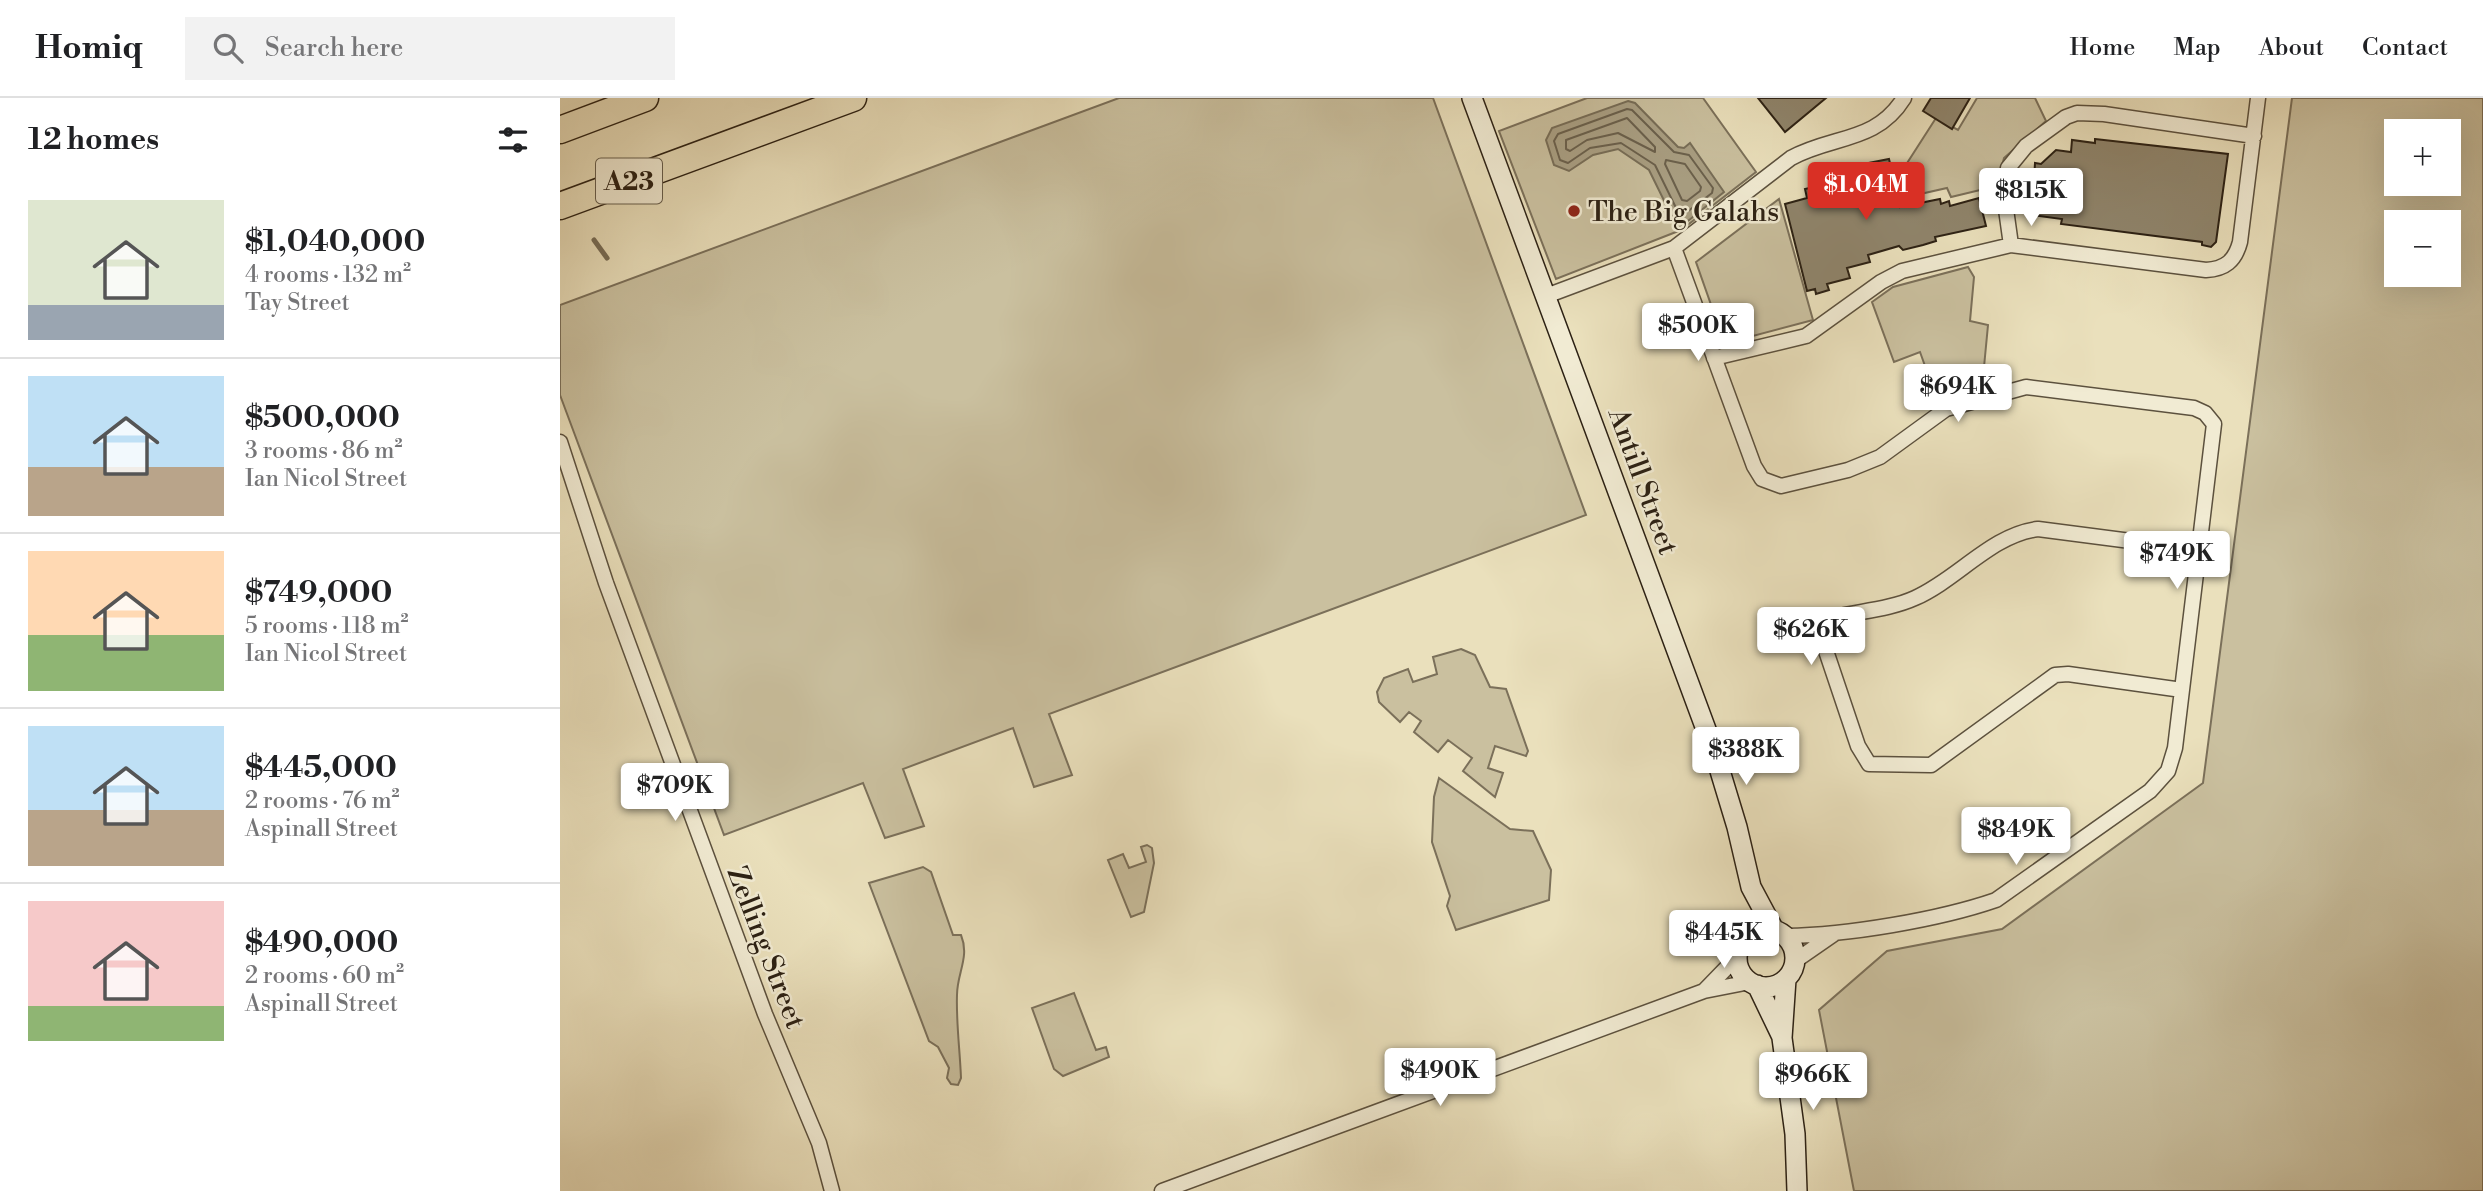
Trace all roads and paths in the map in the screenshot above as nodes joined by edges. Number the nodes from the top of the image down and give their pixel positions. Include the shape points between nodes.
1 (645, 98) edge
2 (853, 98) edge
3 (1472, 98) edge
4 (1903, 98) edge
5 (2259, 98) edge
6 (560, 130) edge
7 (2254, 136) junction
8 (560, 206) edge
9 (2011, 245) junction
10 (1674, 248) junction
11 (1546, 296) junction
12 (1714, 358) junction
13 (560, 442) edge
14 (2200, 551) junction
15 (2182, 690) junction
16 (1751, 887) junction
17 (1780, 933) junction
18 (1835, 933) junction
19 (1745, 938) junction
20 (1737, 957) junction
21 (1796, 961) junction
22 (1786, 979) junction
23 (1753, 984) junction
24 (1704, 991) junction
25 (1782, 1038) junction
26 (832, 1191) edge
27 (1162, 1191) edge
28 (1797, 1191) edge

1 - 6 highway, A23
2 - 8 highway, A23
3 - 11 main road, Antill Street
4 - 10 street via 1889,119 1871,131 1791,158
5 - 7 street
7 - 9 street via 2093,113 2066,117 2026,146 2008,168 2004,195
7 - 9 street via 2238,251 2222,268 2206,270
9 - 12 street via 1902,271 1806,336
10 - 11 street
10 - 12 street
11 - 16 main road, Antill Street via 1714,751
12 - 14 street via 1754,466 1762,479 1775,485 1796,484 1867,464 1946,409 2010,390 2042,389 2199,410 2211,418 2215,430
13 - 26 street, Zelling Street via 606,583 765,1014 819,1143
14 - 15 street
14 - 15 street via 2038,529 2018,532 1914,599 1835,617 1821,636 1858,746 1869,764 1931,765 2055,675
15 - 18 street via 2168,771 2150,791 2027,881 1971,909
16 - 17 main road, Antill Street
16 - 19 main road, Antill Street
17 - 18 street
17 - 19 main road via 1758,929
17 - 21 main road via 1792,943
18 - 21 street
19 - 20 main road
20 - 23 main road via 1743,975
20 - 24 street
21 - 22 main road
22 - 23 main road via 1772,986
22 - 25 main road
23 - 24 street
23 - 25 main road
24 - 27 street
25 - 28 main road via 1794,1123

